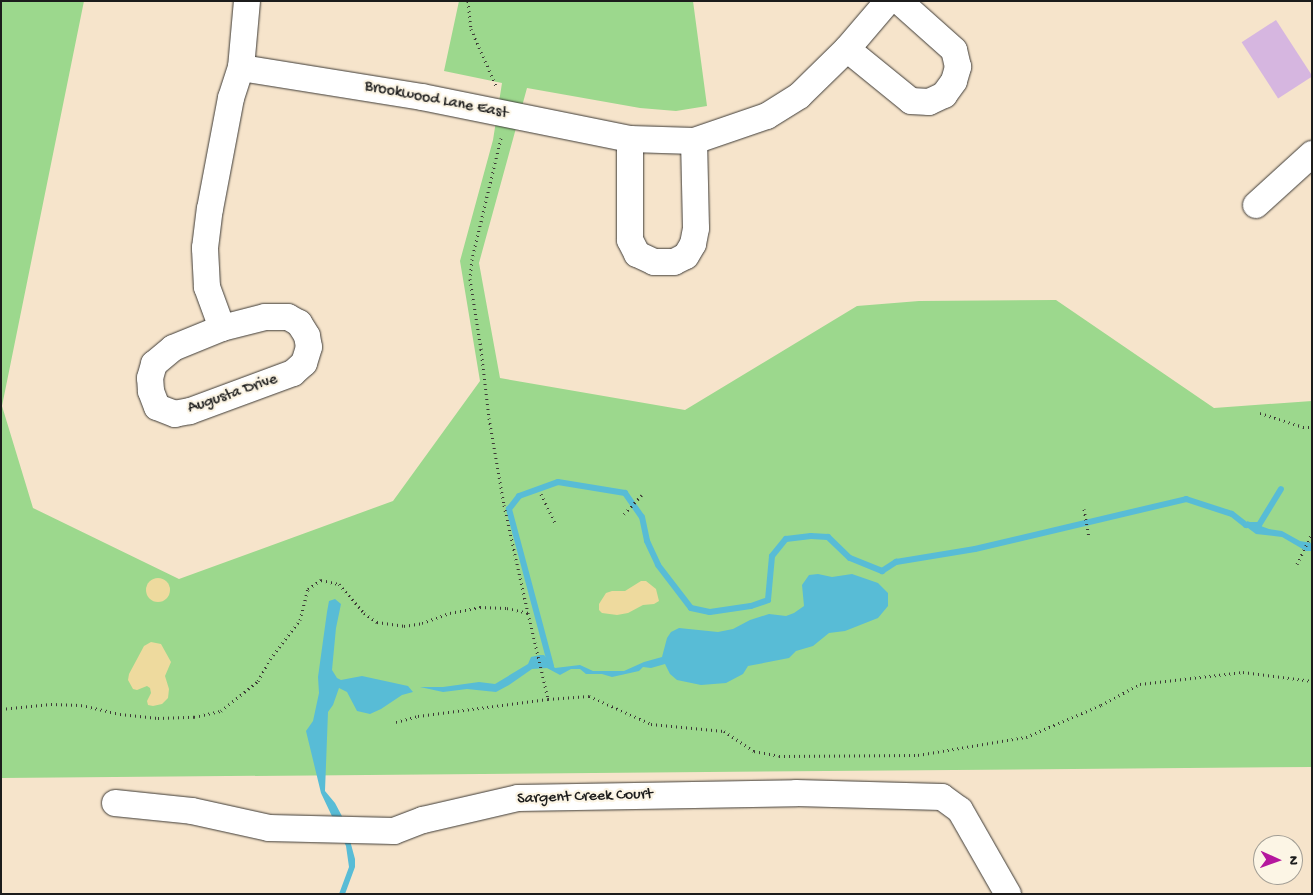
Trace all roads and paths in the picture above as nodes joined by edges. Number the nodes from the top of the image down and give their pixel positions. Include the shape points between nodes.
1 (247, 1) edge
2 (468, 1) edge
3 (888, 1) edge
4 (899, 1) edge
5 (847, 49) junction
6 (241, 68) junction
7 (503, 114) junction
8 (630, 139) junction
9 (694, 141) junction
10 (1312, 154) edge
11 (1256, 205) dead end
12 (222, 328) junction
13 (1260, 413) dead end
14 (1312, 427) edge
15 (541, 494) dead end
16 (642, 496) dead end
17 (1084, 509) dead end
18 (624, 514) dead end
19 (556, 525) dead end
20 (1312, 533) edge
21 (1088, 537) dead end
22 (1297, 564) dead end
23 (528, 613) junction
24 (1312, 681) edge
25 (548, 698) junction
26 (1, 709) edge
27 (396, 722) dead end
28 (115, 803) dead end
29 (1008, 894) edge

1 - 6 street
2 - 7 path via 472,30 500,94
3 - 5 street, Brookwood Lane East
4 - 5 street via 954,50 958,67 954,82 944,95 929,102 910,101
5 - 9 street, Brookwood Lane East via 799,96 767,116
6 - 7 street, Brookwood Lane East via 422,97
6 - 12 street via 231,98 205,248 207,287
7 - 8 street, Brookwood Lane East
7 - 23 path via 505,124 470,279 504,505
8 - 9 street, Brookwood Lane East
8 - 9 street via 630,240 637,254 654,262 674,262 686,256 693,244 696,228
10 - 11 street
12 - 12 street, Augusta Drive via 265,317 288,317 299,323 307,336 309,347 304,363 293,373 190,411 175,414 157,407 150,378 154,364 173,348
13 - 14 path
15 - 19 path
16 - 18 path
17 - 21 path
20 - 22 path
23 - 25 path
23 - 26 path via 480,607 404,626 377,622 364,613 339,584 321,580 308,589 300,620 270,659 258,681 221,711 194,717 158,718 81,705
24 - 25 path via 1243,672 1140,684 1101,705 1026,737 918,755 779,756 754,751 724,731 651,724 590,696
25 - 27 path
28 - 29 street, Sargent Creek Court via 192,811 269,828 394,832 423,820 518,798 796,793 942,797 960,810

